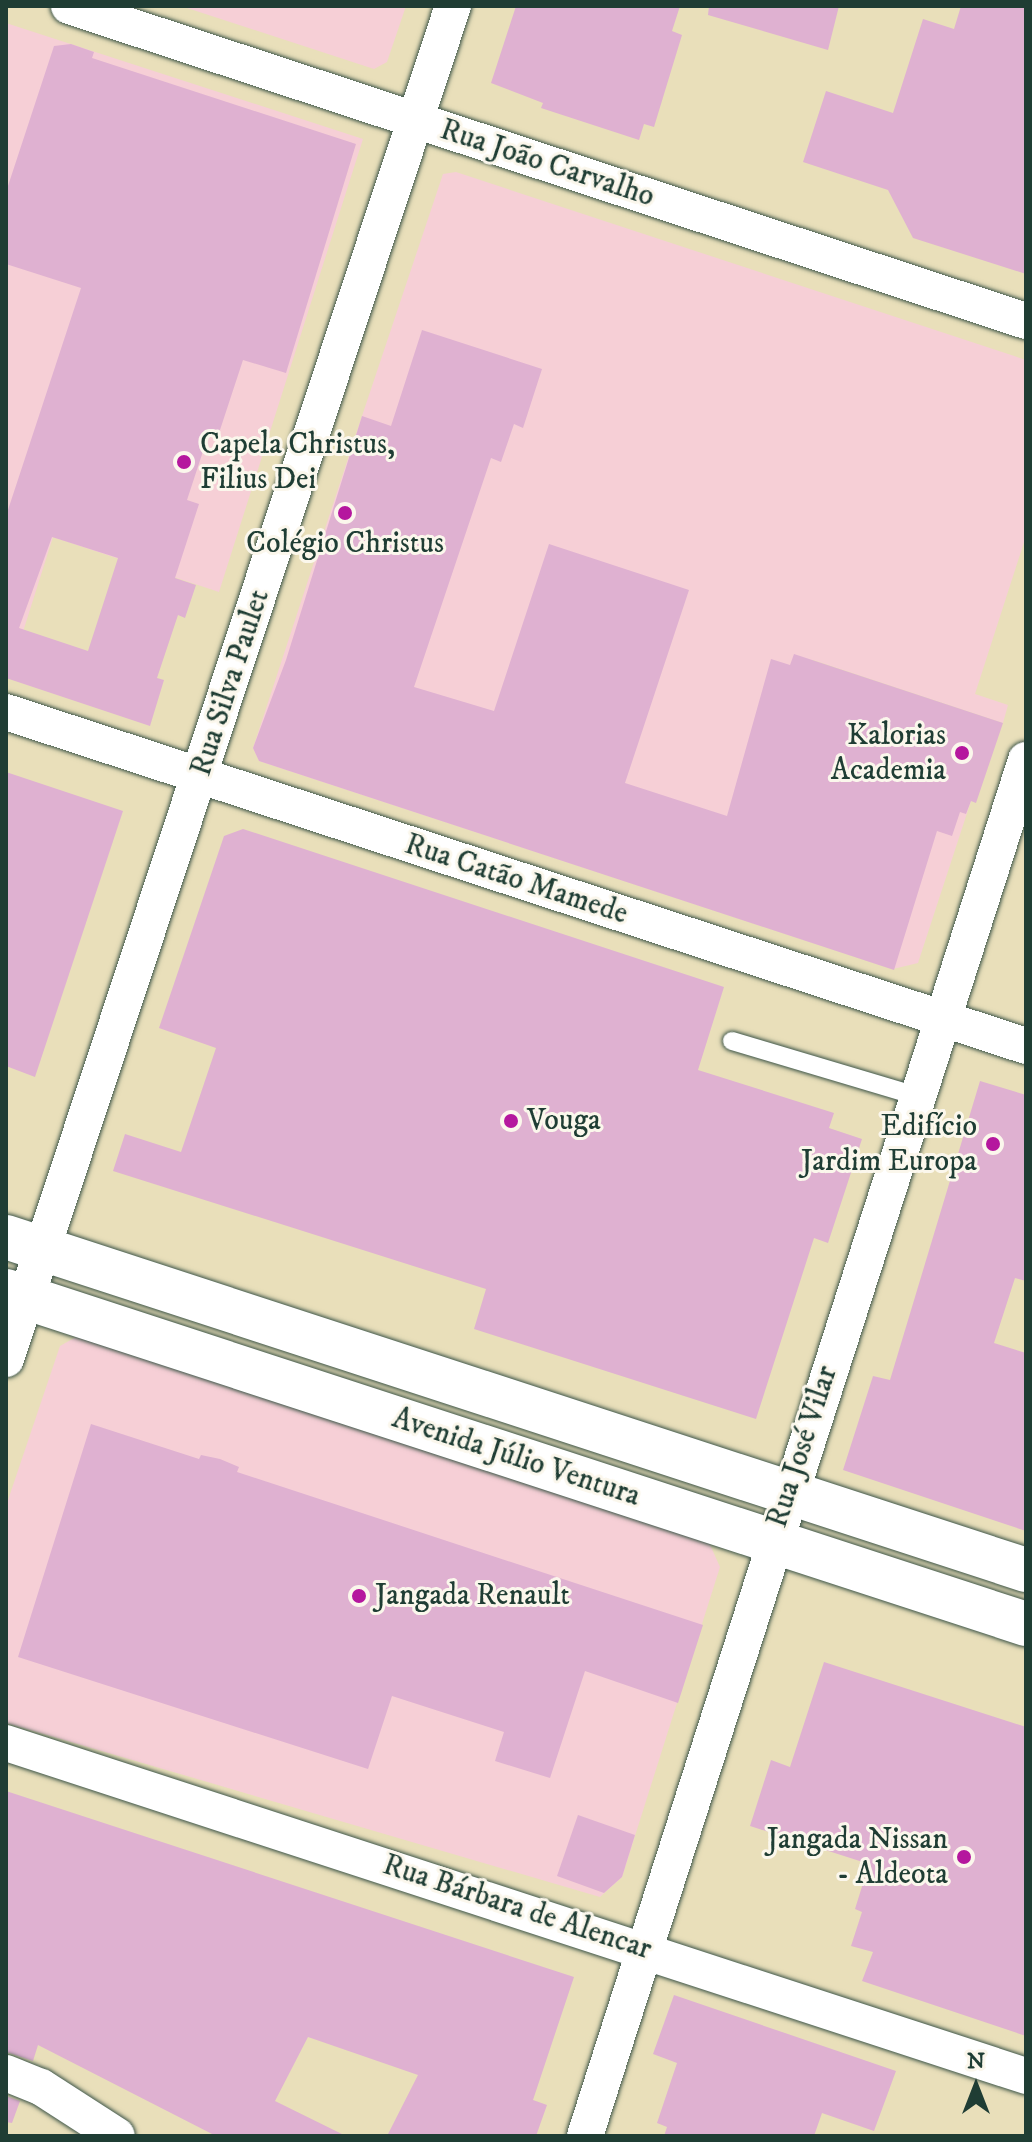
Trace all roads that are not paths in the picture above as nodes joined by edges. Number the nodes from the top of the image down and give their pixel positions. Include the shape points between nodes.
1 (69, 6) edge
2 (453, 6) edge
3 (415, 121) junction
4 (1026, 321) edge
5 (6, 712) edge
6 (1026, 760) edge
7 (200, 777) junction
8 (942, 1018) junction
9 (732, 1041) dead end
10 (1026, 1046) edge
11 (917, 1096) junction
12 (24, 1243) edge
13 (16, 1294) edge
14 (6, 1359) edge
15 (789, 1490) junction
16 (772, 1540) junction
17 (1026, 1570) edge
18 (1026, 1624) edge
19 (6, 1743) edge
20 (645, 1949) junction
21 (6, 2073) edge
22 (1026, 2076) edge
23 (117, 2136) edge
24 (585, 2136) edge

1 - 3 street, Rua João Carvalho
2 - 3 street, Rua Silva Paulet
3 - 4 street, Rua João Carvalho
3 - 7 street, Rua Silva Paulet
5 - 7 street, Rua Catão Mamede
6 - 8 street, Rua José Vilar
7 - 8 street, Rua Catão Mamede
7 - 12 street, Rua Silva Paulet
8 - 10 street, Rua Catão Mamede
8 - 11 street, Rua José Vilar
9 - 11 lane
11 - 15 street, Rua José Vilar
12 - 13 street, Rua Silva Paulet
12 - 15 main road, Avenida Júlio Ventura
13 - 14 street, Rua Silva Paulet
13 - 16 main road, Avenida Júlio Ventura
15 - 16 street, Rua José Vilar
15 - 17 main road, Avenida Júlio Ventura
16 - 18 main road, Avenida Júlio Ventura
16 - 20 street, Rua José Vilar
19 - 20 street, Rua Bárbara de Alencar
20 - 22 street, Rua Bárbara de Alencar
20 - 24 street, Rua José Vilar
21 - 23 street via 41,2087

